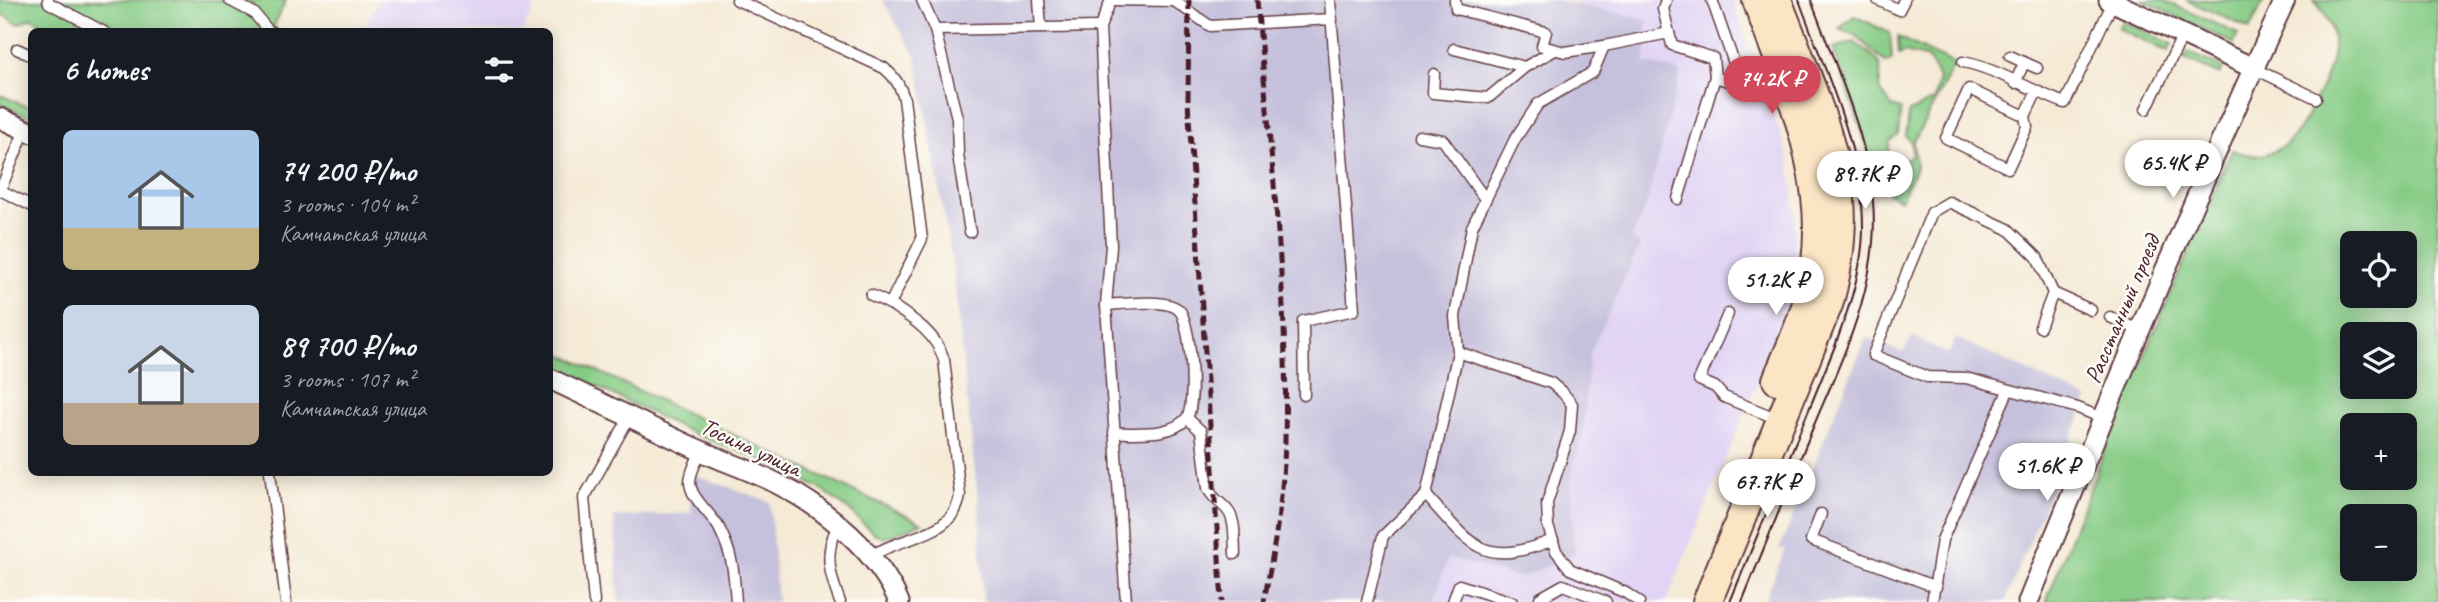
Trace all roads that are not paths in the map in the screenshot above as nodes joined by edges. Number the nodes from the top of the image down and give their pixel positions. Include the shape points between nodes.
1 (48, 0) edge
2 (229, 0) edge
3 (737, 0) edge
4 (922, 0) edge
5 (1039, 0) edge
6 (1111, 0) edge
7 (1330, 0) edge
8 (1455, 0) edge
9 (1666, 0) edge
10 (1712, 0) edge
11 (1756, 0) edge
12 (1777, 0) edge
13 (1878, 0) edge
14 (1904, 0) edge
15 (2285, 0) edge
16 (2111, 1) edge
17 (1332, 19) junction
18 (1100, 27) junction
19 (96, 28) edge
20 (266, 28) edge
21 (1041, 28) junction
22 (935, 30) junction
23 (1669, 33) junction
24 (2183, 35) junction
25 (1604, 46) junction
26 (17, 49) dead end
27 (1454, 49) dead end
28 (1555, 50) junction
29 (28, 54) edge
30 (2010, 56) dead end
31 (1963, 62) dead end
32 (2024, 63) junction
33 (1525, 67) junction
34 (2037, 68) dead end
35 (2253, 68) junction
36 (1434, 74) dead end
37 (1715, 77) junction
38 (2015, 83) junction
39 (1742, 86) junction
40 (1787, 87) junction
41 (2036, 93) junction
42 (2316, 98) dead end
43 (2146, 109) dead end
44 (2025, 116) junction
45 (0, 118) edge
46 (28, 132) edge
47 (1419, 136) dead end
48 (0, 190) edge
49 (1485, 198) junction
50 (1678, 199) dead end
51 (28, 204) edge
52 (970, 232) dead end
53 (2053, 293) junction
54 (871, 295) dead end
55 (890, 304) junction
56 (1106, 305) junction
57 (2091, 310) dead end
58 (1728, 314) dead end
59 (2109, 317) dead end
60 (2040, 327) dead end
61 (2139, 330) junction
62 (1458, 352) junction
63 (553, 380) edge
64 (2008, 391) junction
65 (1304, 395) dead end
66 (629, 416) junction
67 (1772, 417) junction
68 (1187, 418) junction
69 (2102, 418) junction
70 (1114, 433) junction
71 (701, 451) junction
72 (270, 476) edge
73 (1426, 495) junction
74 (1821, 514) dead end
75 (838, 526) junction
76 (1553, 540) junction
77 (1235, 554) dead end
78 (870, 556) junction
79 (1936, 587) junction
80 (286, 602) edge
81 (594, 602) edge
82 (736, 602) edge
83 (840, 602) edge
84 (899, 602) edge
85 (1126, 602) edge
86 (1367, 602) edge
87 (1453, 602) edge
88 (1512, 602) edge
89 (1539, 602) edge
90 (1606, 602) edge
91 (1639, 602) edge
92 (1686, 602) edge
93 (1707, 602) edge
94 (1932, 602) edge
95 (2028, 602) edge

1 - 19 lane
2 - 20 lane via 254,13
3 - 55 lane via 884,68 901,86 922,239
4 - 22 lane
5 - 21 lane
6 - 17 lane via 1174,1 1210,26
6 - 18 lane
7 - 17 lane
8 - 28 lane via 1456,9 1546,32 1542,46
9 - 23 lane via 1663,9
10 - 39 lane
11 - 40 main road
12 - 67 main road via 1833,162 1841,217 1840,255 1829,302
13 - 14 lane via 1899,10
15 - 35 street, Расстанный проезд
16 - 24 street
16 - 41 lane via 2065,103
17 - 65 lane via 1354,310 1303,321
18 - 21 lane
18 - 56 lane via 1111,246
21 - 22 lane
22 - 52 lane via 957,118
23 - 25 lane
23 - 37 lane via 1672,45 1713,58
24 - 35 street
24 - 43 lane
25 - 28 lane
25 - 49 lane via 1593,72 1538,104
26 - 29 lane
27 - 33 lane
28 - 33 lane
30 - 32 lane
31 - 38 lane
32 - 34 lane
32 - 38 lane
33 - 36 lane via 1488,98 1433,93
35 - 42 lane
35 - 61 street, Расстанный проезд
37 - 39 lane
37 - 50 lane
38 - 41 lane
39 - 40 lane via 1767,93
40 - 67 main road via 1812,169 1817,250 1812,284
41 - 44 lane
44 - 44 lane via 2027,127 2008,168 1945,138 1969,89
45 - 46 street
46 - 48 lane
47 - 49 lane via 1443,140
48 - 51 lane
49 - 62 lane via 1472,227 1455,316
53 - 57 lane
53 - 60 lane
53 - 64 lane via 2037,257 2008,229 1949,202 1932,212 1873,355 1927,377 1966,378
54 - 55 lane
55 - 78 lane via 920,325 940,347 960,495 951,519
56 - 68 lane via 1167,303 1180,310 1189,335 1192,405
56 - 70 lane
58 - 67 lane via 1699,380 1724,397
59 - 61 lane
61 - 69 street, Расстанный проезд
62 - 73 lane
62 - 76 lane via 1551,383 1572,404 1570,431 1547,503
63 - 66 street, Тосина улица
64 - 69 lane
64 - 79 lane via 1942,540
66 - 71 street, Тосина улица
66 - 81 lane via 583,498
67 - 92 main road
67 - 93 main road
68 - 70 lane via 1159,432
68 - 77 lane via 1201,430 1208,488 1230,514
69 - 95 street, Расстанный проезд
70 - 85 lane
71 - 75 street, Тосина улица via 780,485
71 - 82 lane via 690,482 730,552
72 - 80 lane
73 - 76 lane via 1475,546 1507,553
73 - 86 lane via 1383,536
74 - 79 lane via 1811,540
75 - 78 street, Тосина улица
75 - 83 lane via 831,537 829,573
76 - 91 lane via 1570,569
78 - 84 street, Тосина улица
79 - 94 lane
87 - 88 lane via 1459,585
89 - 90 lane via 1563,585

